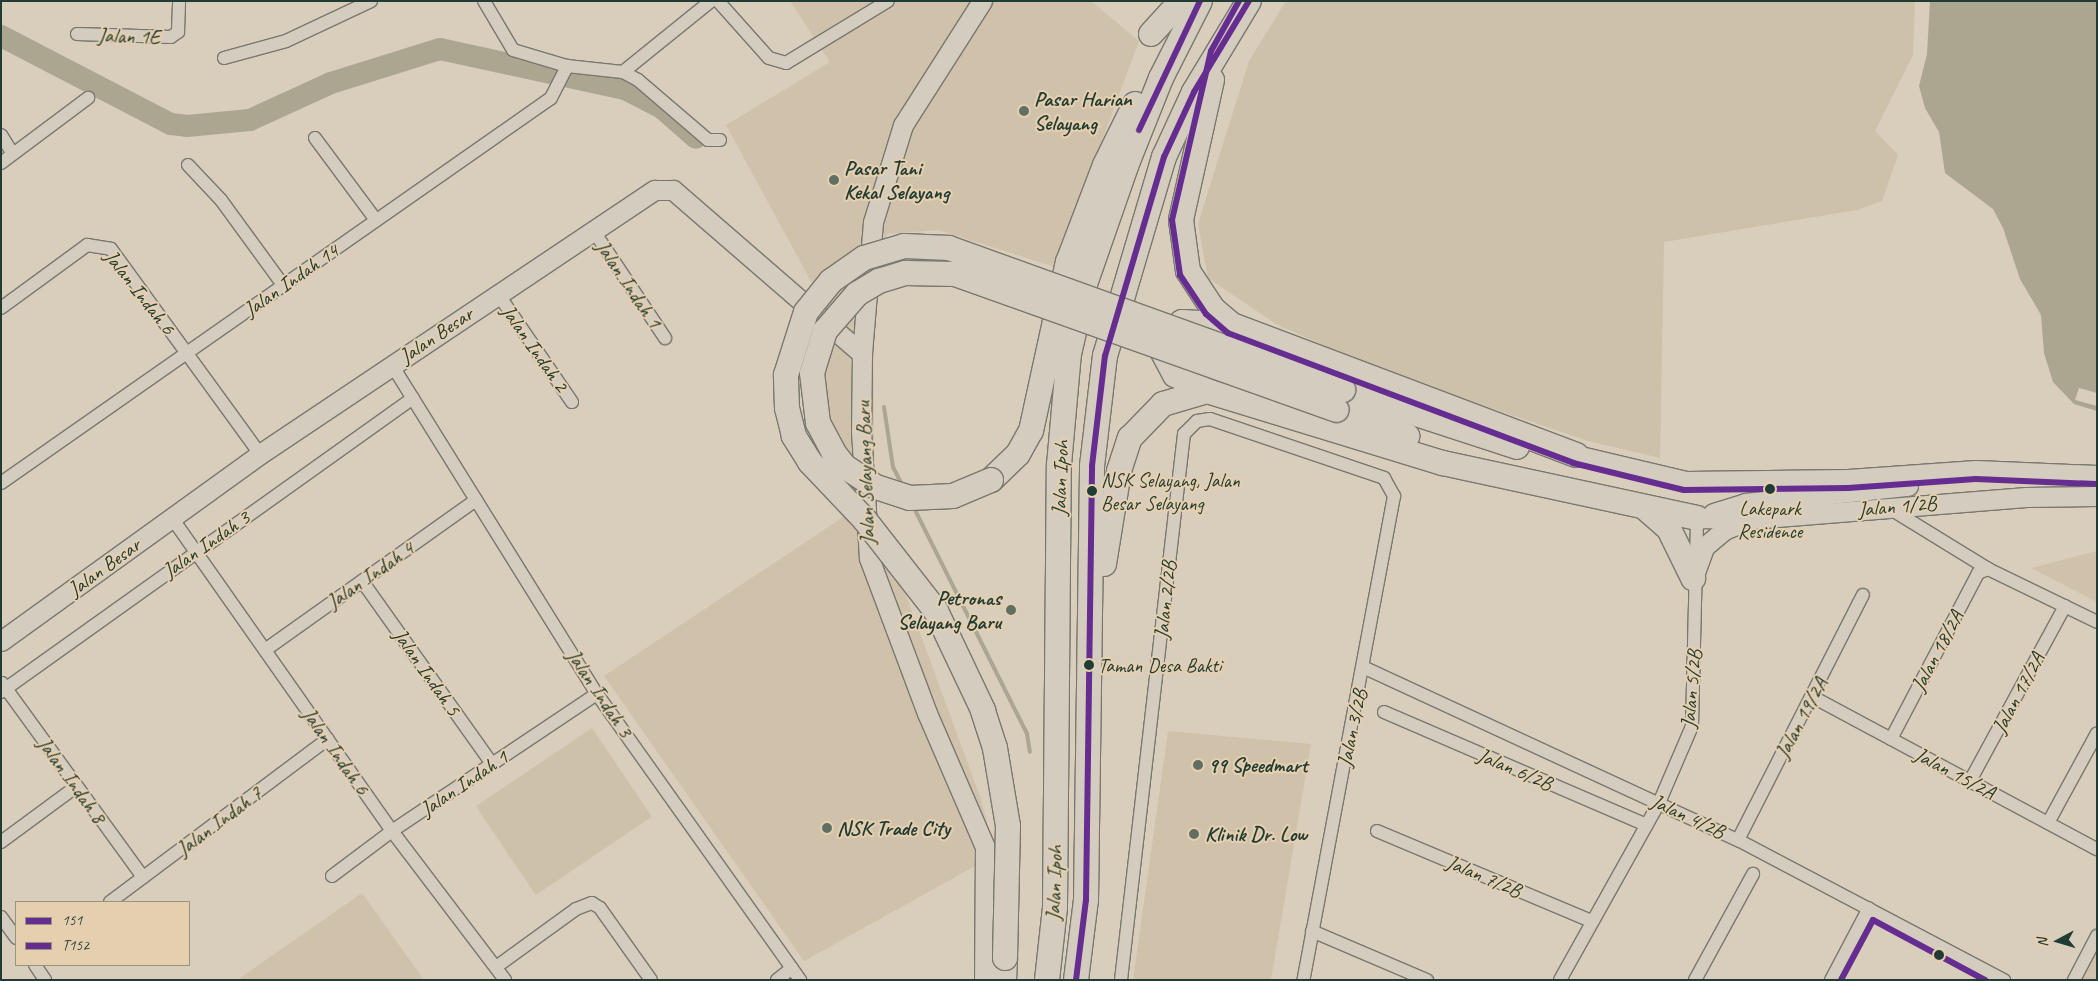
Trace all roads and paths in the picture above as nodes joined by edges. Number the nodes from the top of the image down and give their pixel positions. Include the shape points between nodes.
1 (179, 1) edge
2 (371, 1) edge
3 (484, 1) edge
4 (711, 1) edge
5 (718, 1) edge
6 (888, 1) edge
7 (982, 1) edge
8 (1181, 1) edge
9 (1200, 1) edge
10 (1260, 5) edge
11 (77, 34) dead end
12 (1151, 34) dead end
13 (1219, 54) junction
14 (224, 58) dead end
15 (566, 69) junction
16 (623, 72) junction
17 (88, 98) dead end
18 (1, 135) edge
19 (315, 138) dead end
20 (720, 140) dead end
21 (13, 154) junction
22 (1, 163) edge
23 (188, 164) dead end
24 (376, 220) junction
25 (593, 230) junction
26 (283, 286) junction
27 (498, 294) junction
28 (1, 308) edge
29 (1232, 325) junction
30 (665, 338) dead end
31 (187, 353) junction
32 (862, 354) junction
33 (392, 365) junction
34 (1207, 391) junction
35 (413, 398) junction
36 (1340, 400) junction
37 (572, 402) dead end
38 (260, 454) junction
39 (1576, 455) junction
40 (1480, 468) junction
41 (1934, 474) junction
42 (2097, 475) edge
43 (1384, 478) joint
44 (1, 483) edge
45 (2097, 496) edge
46 (476, 500) junction
47 (1644, 507) junction
48 (1887, 507) junction
49 (172, 518) junction
50 (1697, 518) junction
51 (1752, 518) junction
52 (195, 551) junction
53 (1988, 569) junction
54 (1693, 578) junction
55 (362, 581) junction
56 (1862, 595) dead end
57 (2065, 606) junction
58 (2097, 622) edge
59 (1, 641) edge
60 (1092, 645) junction
61 (265, 650) junction
62 (1364, 668) junction
63 (3, 688) edge
64 (597, 694) junction
65 (1813, 697) junction
66 (1384, 712) dead end
67 (2097, 733) edge
68 (1891, 738) junction
69 (328, 739) junction
70 (492, 764) junction
71 (1970, 781) junction
72 (77, 786) junction
73 (1659, 803) junction
74 (2048, 823) junction
75 (1647, 825) junction
76 (392, 831) junction
77 (1378, 831) dead end
78 (1738, 840) junction
79 (1, 842) edge
80 (2097, 849) edge
81 (1753, 874) dead end
82 (332, 876) dead end
83 (143, 877) junction
84 (111, 901) edge
85 (1869, 908) junction
86 (1, 917) edge
87 (1591, 922) junction
88 (1312, 931) junction
89 (2097, 936) edge
90 (15, 937) edge
91 (36, 966) edge
92 (496, 967) junction
93 (792, 968) junction
94 (1004, 969) edge
95 (45, 980) edge
96 (505, 980) edge
97 (651, 980) edge
98 (777, 980) edge
99 (800, 980) edge
100 (984, 980) edge
101 (1047, 980) edge
102 (1076, 980) edge
103 (1121, 980) edge
104 (1303, 980) edge
105 (1427, 980) edge
106 (1560, 980) edge
107 (1695, 980) edge
108 (1831, 980) edge
109 (2004, 980) edge
110 (2074, 980) edge

1 - 11 street, Jalan 1E via 178,32 171,37
2 - 14 street via 286,41
3 - 15 street via 513,50
4 - 16 street
5 - 6 street via 769,58 786,63
7 - 32 street, Jalan Selayang Baru via 903,125 873,222
8 - 12 highway
9 - 36 highway, bridge via 1142,90 1105,165 1068,262 1031,432 1018,454 991,480 953,496 910,498 876,487 844,466 818,423 812,373 825,331 857,294 879,280 906,273 955,274
9 - 101 highway, Jalan Ipoh via 1161,78 1123,174 1085,284 1069,354 1059,465 1055,897
10 - 13 highway, Jalan Ipoh
13 - 29 highway via 1181,220 1188,271 1213,309
13 - 60 highway, Jalan Ipoh via 1194,92 1164,158 1105,356 1092,466
15 - 16 street
15 - 24 street, Jalan Indah 14 via 551,98
16 - 20 street via 638,80 708,140
17 - 21 street
18 - 21 street
19 - 24 street
21 - 22 street
23 - 26 street via 221,200
24 - 26 street, Jalan Indah 14
25 - 27 street, Jalan Besar
25 - 30 street, Jalan Indah 1
25 - 32 street, Jalan Besar via 648,193 662,188 673,190
26 - 31 street, Jalan Indah 14
27 - 33 street, Jalan Besar
27 - 37 street, Jalan Indah 2
28 - 31 street, Jalan Indah 6 via 87,245 111,248
29 - 34 highway via 1182,322 1165,338 1165,358 1175,375
29 - 39 highway
31 - 38 street, Jalan Indah 6
31 - 44 street, Jalan Indah 14
32 - 100 street, Jalan Selayang Baru via 866,546 927,713 985,847
33 - 35 street, Jalan Indah 3
33 - 38 street, Jalan Besar
34 - 40 highway via 1443,463
34 - 60 highway via 1163,404 1130,438 1111,514
35 - 46 street, Jalan Indah 3
35 - 52 street, Jalan Indah 3
36 - 39 highway via 1509,446
36 - 40 highway
36 - 94 highway, bridge via 949,248 904,246 864,258 831,281 806,312 786,375 787,408 794,436 810,462 896,556 936,611 983,710 994,748 1008,826
38 - 49 street, Jalan Besar
39 - 41 street, Jalan 1/2B via 1686,481
40 - 47 highway
41 - 42 street, Jalan 1/2B via 1976,470
41 - 50 street via 1906,487 1745,503
43 - 62 street, Jalan 3/2B via 1394,496
43 - 103 street, Jalan 2/2B via 1210,419 1197,421 1184,434
45 - 48 street, Jalan 1/2B
46 - 55 street, Jalan Indah 4
46 - 64 street, Jalan Indah 3
47 - 50 highway
47 - 54 highway via 1669,529
48 - 51 street, Jalan 1/2B
48 - 53 street
49 - 52 street, Jalan Indah 6
49 - 59 street, Jalan Besar
50 - 51 street, Jalan 1/2B
50 - 54 street, Jalan 5/2B
51 - 54 street via 1724,530 1704,547
52 - 61 street, Jalan Indah 6
52 - 63 street, Jalan Indah 3
53 - 57 street
53 - 68 street, Jalan 18/2A via 1978,573
54 - 73 street, Jalan 5/2B via 1696,667 1692,726
55 - 61 street, Jalan Indah 4
55 - 70 street, Jalan Indah 5
56 - 65 street, Jalan 19/2A
57 - 58 street
57 - 71 street, Jalan 17/2A
60 - 102 highway, Jalan Ipoh via 1086,900
61 - 69 street, Jalan Indah 6
62 - 73 street, Jalan 4/2B
62 - 88 street, Jalan 3/2B
63 - 72 street, Jalan Indah 8
64 - 70 street, Jalan Indah 1
64 - 93 street, Jalan Indah 3
65 - 68 street, Jalan 15/2A
65 - 78 street, Jalan 19/2A
66 - 75 street, Jalan 6/2B
67 - 74 street
68 - 71 street, Jalan 15/2A
69 - 76 street, Jalan Indah 6
69 - 83 street, Jalan Indah 7
70 - 76 street, Jalan Indah 1
71 - 74 street, Jalan 15/2A
72 - 79 street
72 - 83 street, Jalan Indah 8
73 - 75 street, Jalan 5/2B
73 - 78 street, Jalan 4/2B
74 - 80 street, Jalan 15/2A
75 - 87 street, Jalan 5/2B
76 - 82 street, Jalan Indah 1
76 - 92 street, Jalan Indah 6
77 - 87 street, Jalan 7/2B
78 - 85 street, Jalan 4/2B
81 - 107 street
83 - 84 street, Jalan Indah 7
85 - 108 street
85 - 109 street, Jalan 4/2B
86 - 90 street
87 - 106 street, Jalan 5/2B
88 - 104 street, Jalan 3/2B
88 - 105 street
89 - 110 street
91 - 95 street
92 - 96 street, Jalan Indah 6
92 - 97 street via 576,909 592,903 600,908
93 - 98 street
93 - 99 street, Jalan Indah 3

